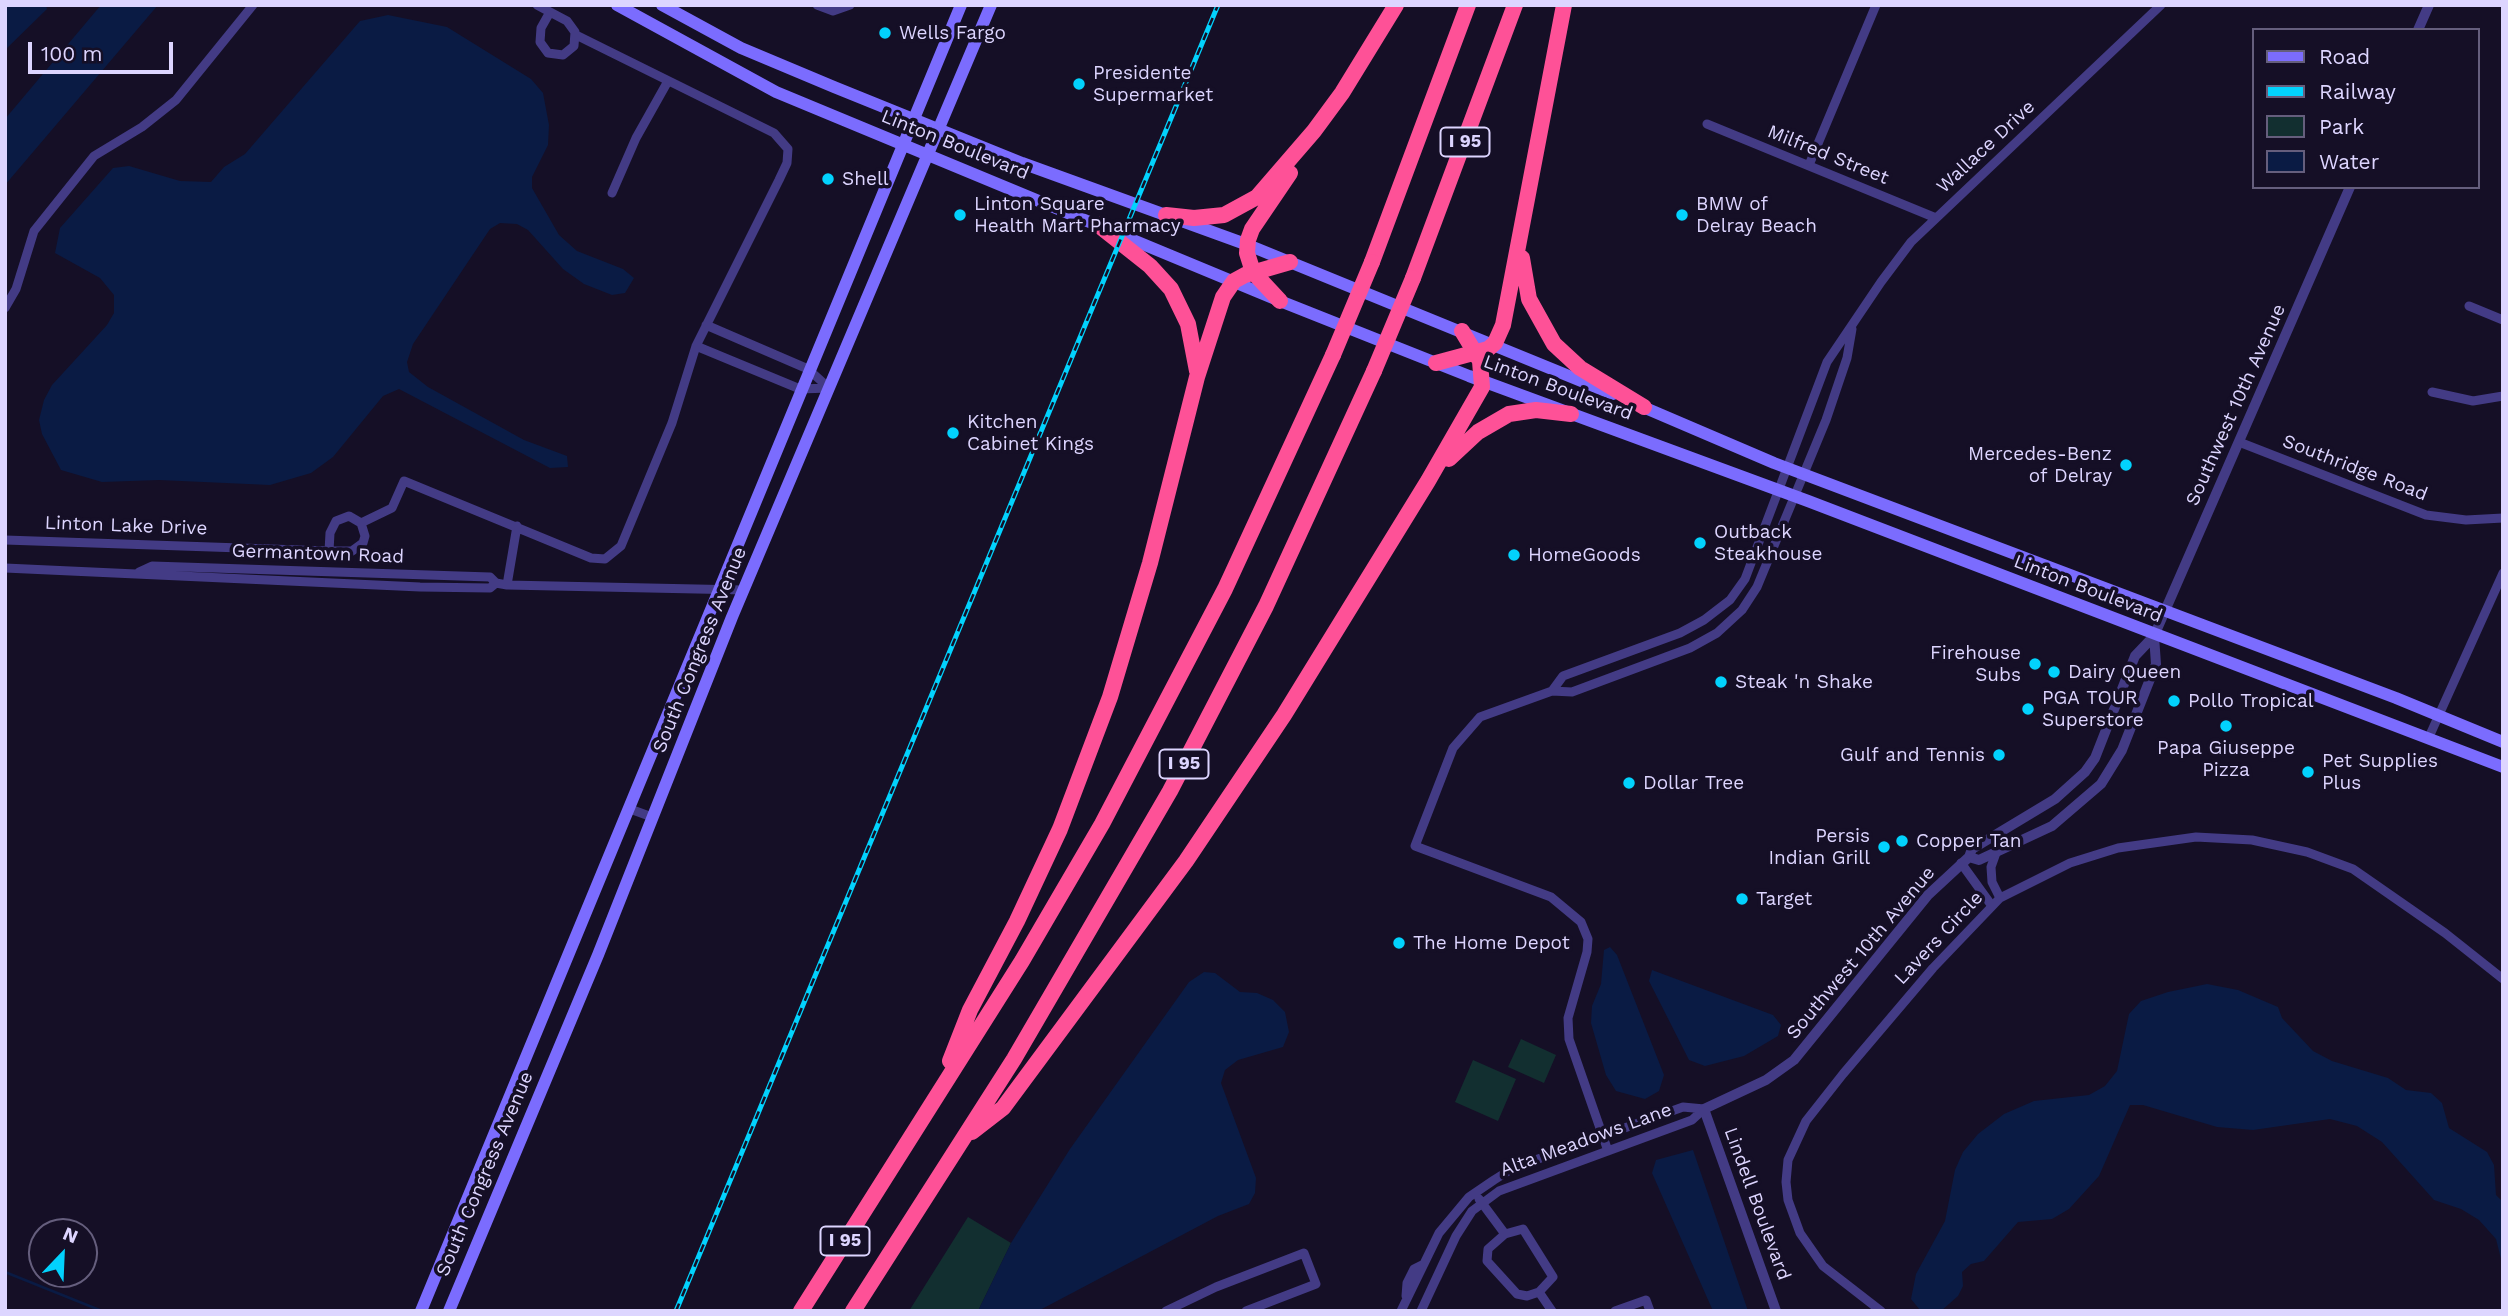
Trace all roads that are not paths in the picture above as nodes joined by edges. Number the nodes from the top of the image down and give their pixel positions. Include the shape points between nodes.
1 (253, 5) edge
2 (537, 5) edge
3 (617, 5) edge
4 (662, 5) edge
5 (817, 5) edge
6 (850, 5) edge
7 (961, 5) edge
8 (991, 5) edge
9 (1396, 5) edge
10 (1468, 5) edge
11 (1515, 5) edge
12 (1564, 5) edge
13 (1875, 5) edge
14 (2161, 5) edge
15 (2429, 5) edge
16 (550, 12) junction
17 (2419, 28) edge
18 (576, 35) junction
19 (668, 81) junction
20 (913, 119) junction
21 (1707, 124) dead end
22 (939, 130) junction
23 (1314, 131) junction
24 (902, 145) junction
25 (929, 155) junction
26 (1809, 165) junction
27 (2349, 189) edge
28 (612, 193) dead end
29 (1166, 215) junction
30 (1936, 218) junction
31 (1097, 223) junction
32 (1521, 238) junction
33 (1248, 245) junction
34 (1290, 262) junction
35 (1253, 272) junction
36 (1234, 281) junction
37 (1280, 301) junction
38 (2469, 306) dead end
39 (5, 308) edge
40 (2503, 320) edge
41 (706, 325) junction
42 (1852, 329) junction
43 (1462, 331) junction
44 (1493, 344) junction
45 (696, 346) junction
46 (1478, 354) junction
47 (1436, 363) junction
48 (808, 369) junction
49 (1197, 377) junction
50 (1483, 381) junction
51 (829, 388) junction
52 (800, 389) junction
53 (2432, 392) dead end
54 (2503, 396) edge
55 (1644, 407) junction
56 (1571, 414) junction
57 (2239, 442) junction
58 (1787, 467) junction
59 (1803, 473) junction
60 (1428, 481) junction
61 (1777, 490) junction
62 (1794, 496) junction
63 (2503, 518) edge
64 (361, 523) junction
65 (517, 526) junction
66 (5, 540) edge
67 (329, 551) junction
68 (5, 568) edge
69 (268, 570) junction
70 (139, 572) junction
71 (2503, 573) edge
72 (465, 577) junction
73 (170, 578) junction
74 (496, 583) junction
75 (507, 585) junction
76 (420, 587) junction
77 (717, 589) junction
78 (744, 590) junction
79 (2165, 610) junction
80 (2154, 636) junction
81 (1552, 691) junction
82 (2439, 715) junction
83 (2429, 737) junction
84 (2503, 742) edge
85 (2503, 768) edge
86 (630, 809) junction
87 (652, 817) junction
88 (1996, 853) junction
89 (1965, 860) junction
90 (2000, 898) junction
91 (1992, 906) junction
92 (2503, 979) edge
93 (936, 1097) junction
94 (1704, 1109) junction
95 (1603, 1136) junction
96 (962, 1140) junction
97 (1608, 1151) junction
98 (1474, 1193) junction
99 (1483, 1203) junction
100 (1505, 1234) junction
101 (1424, 1264) junction
102 (1439, 1272) junction
103 (1539, 1292) junction
104 (1403, 1307) edge
105 (421, 1311) edge
106 (449, 1311) edge
107 (801, 1311) edge
108 (853, 1311) edge
109 (1166, 1311) edge
110 (1246, 1311) edge
111 (1421, 1311) edge
112 (1552, 1311) edge
113 (1615, 1311) edge
114 (1650, 1311) edge
115 (1776, 1311) edge
116 (1881, 1311) edge

1 - 39 street via 176,100 100,151 62,195 34,231 16,289
2 - 16 street
3 - 24 main road, Linton Boulevard via 743,76
4 - 20 main road, Linton Boulevard via 741,48
5 - 6 street via 832,11
7 - 20 main road, South Congress Avenue
8 - 22 main road, South Congress Avenue
9 - 23 highway
10 - 93 highway, I 95, bridge via 1372,262 1248,541 1153,731 1049,917
11 - 96 highway, I 95, bridge via 1413,278 1266,606 1170,791 1074,959
12 - 32 highway
13 - 26 street
14 - 30 street, Wallace Drive
15 - 17 street
16 - 18 street via 572,25
16 - 18 street via 539,35 548,53 562,55 574,46
18 - 19 street
19 - 28 street
19 - 41 street via 774,133 788,149 779,180
20 - 22 main road, Linton Boulevard
20 - 24 main road, South Congress Avenue
21 - 26 street, Milfred Street
22 - 25 main road, South Congress Avenue
22 - 29 main road, Linton Boulevard
23 - 29 highway via 1264,190 1243,207 1209,217
23 - 33 highway via 1252,229
24 - 25 main road, Linton Boulevard
24 - 48 main road, South Congress Avenue
25 - 31 main road, Linton Boulevard
25 - 51 main road, South Congress Avenue
26 - 30 street, Milfred Street
27 - 57 street, Southwest 10th Avenue
29 - 33 main road, Linton Boulevard
30 - 42 street, Wallace Drive via 1889,271
31 - 36 main road, Linton Boulevard
31 - 49 highway via 1150,266 1177,299 1192,336
32 - 44 highway via 1505,318
32 - 55 highway via 1529,299 1549,336 1575,365
33 - 34 main road, Linton Boulevard
33 - 35 highway
34 - 35 highway
34 - 43 main road, Linton Boulevard
35 - 36 highway
35 - 37 highway
36 - 37 main road, Linton Boulevard
36 - 49 highway via 1223,297
37 - 47 main road, Linton Boulevard
38 - 40 street
41 - 45 street
41 - 48 street
42 - 58 street, Wallace Drive via 1827,362
42 - 59 street, Wallace Drive via 1847,358
43 - 44 main road, Linton Boulevard
43 - 46 highway
44 - 46 highway
44 - 55 main road, Linton Boulevard
45 - 52 street
45 - 65 street via 672,423 618,552 605,559 591,558
46 - 47 highway
46 - 50 highway
47 - 50 main road, Linton Boulevard
48 - 51 street
48 - 52 main road, South Congress Avenue
49 - 93 highway via 1141,597 1086,764 1031,891 970,1010
50 - 56 main road, Linton Boulevard
50 - 60 highway via 1480,395
51 - 52 street
51 - 78 main road, South Congress Avenue
52 - 77 main road, South Congress Avenue
53 - 54 street via 2473,401
55 - 58 main road, Linton Boulevard
56 - 60 highway via 1528,411 1501,417 1470,438
56 - 61 main road, Linton Boulevard
57 - 63 street, Southridge Road via 2414,511 2466,520
57 - 79 street, Southwest 10th Avenue
58 - 59 main road, Linton Boulevard
58 - 61 street, Wallace Drive
59 - 62 street, Wallace Drive
59 - 79 main road, Linton Boulevard
60 - 96 highway via 1284,715 1186,861 1003,1108
61 - 62 main road, Linton Boulevard
61 - 81 street, Wallace Drive via 1745,579 1730,600 1680,633 1563,676
62 - 80 main road, Linton Boulevard
62 - 81 street, Wallace Drive via 1757,587 1742,610 1717,633 1681,652 1572,692
64 - 65 street via 392,508 404,481
64 - 67 street, Linton Lake Drive via 363,543 352,551
64 - 67 street via 349,516 336,521
65 - 75 street
66 - 67 street, Linton Lake Drive
68 - 70 street, Germantown Road
69 - 70 street, Germantown Road via 152,566
69 - 72 street, Germantown Road
69 - 73 street via 178,571
70 - 73 street, Germantown Road
71 - 82 street
72 - 74 street, Germantown Road via 490,577
72 - 76 street via 423,579
73 - 76 street, Germantown Road
74 - 75 street, Germantown Road
74 - 76 street, Germantown Road via 489,588
75 - 77 street, Germantown Road
77 - 78 street, Germantown Road
77 - 86 main road, South Congress Avenue
78 - 87 main road, South Congress Avenue
79 - 80 street, Southwest 10th Avenue
79 - 82 main road, Linton Boulevard
80 - 83 main road, Linton Boulevard
80 - 88 street, Southwest 10th Avenue via 2155,664 2112,771 2084,802 2052,826
80 - 89 street, Southwest 10th Avenue via 2135,656 2104,739 2085,772 2055,799 1972,849
81 - 95 street via 1496,709 1465,732 1453,748 1415,846 1550,897 1581,922 1588,939 1587,952 1568,1018 1569,1039
82 - 83 street
82 - 84 main road, Linton Boulevard
83 - 85 main road, Linton Boulevard
86 - 87 street
86 - 105 main road, South Congress Avenue
87 - 106 main road, South Congress Avenue
88 - 89 street, Southwest 10th Avenue
88 - 90 street via 1992,882
89 - 91 street
89 - 94 street, Southwest 10th Avenue via 1928,895 1794,1060 1766,1080
90 - 91 street, Lavers Circle
90 - 92 street, Lavers Circle via 2070,863 2118,848 2174,838 2252,840 2307,852 2353,870
91 - 116 street, Lavers Circle via 1843,1074 1806,1121 1788,1160 1788,1200 1800,1233 1823,1266
93 - 107 highway, I 95
94 - 95 street, Alta Meadows Lane via 1682,1107
94 - 97 street, Alta Meadows Lane via 1692,1120
94 - 115 street, Lindell Boulevard
95 - 97 street
95 - 98 street, Alta Meadows Lane via 1513,1168
96 - 108 highway, I 95
97 - 99 street, Alta Meadows Lane via 1499,1191
98 - 99 street
98 - 101 street, Alta Meadows Lane via 1439,1233
99 - 100 street
99 - 102 street, Alta Meadows Lane via 1456,1236
100 - 103 street via 1523,1229 1553,1277
100 - 103 street via 1488,1249 1487,1261 1517,1294
101 - 102 street
101 - 104 street via 1409,1277
102 - 111 street, Alta Meadows Lane
103 - 112 street
109 - 110 street via 1304,1253 1316,1284
113 - 114 street via 1646,1300

